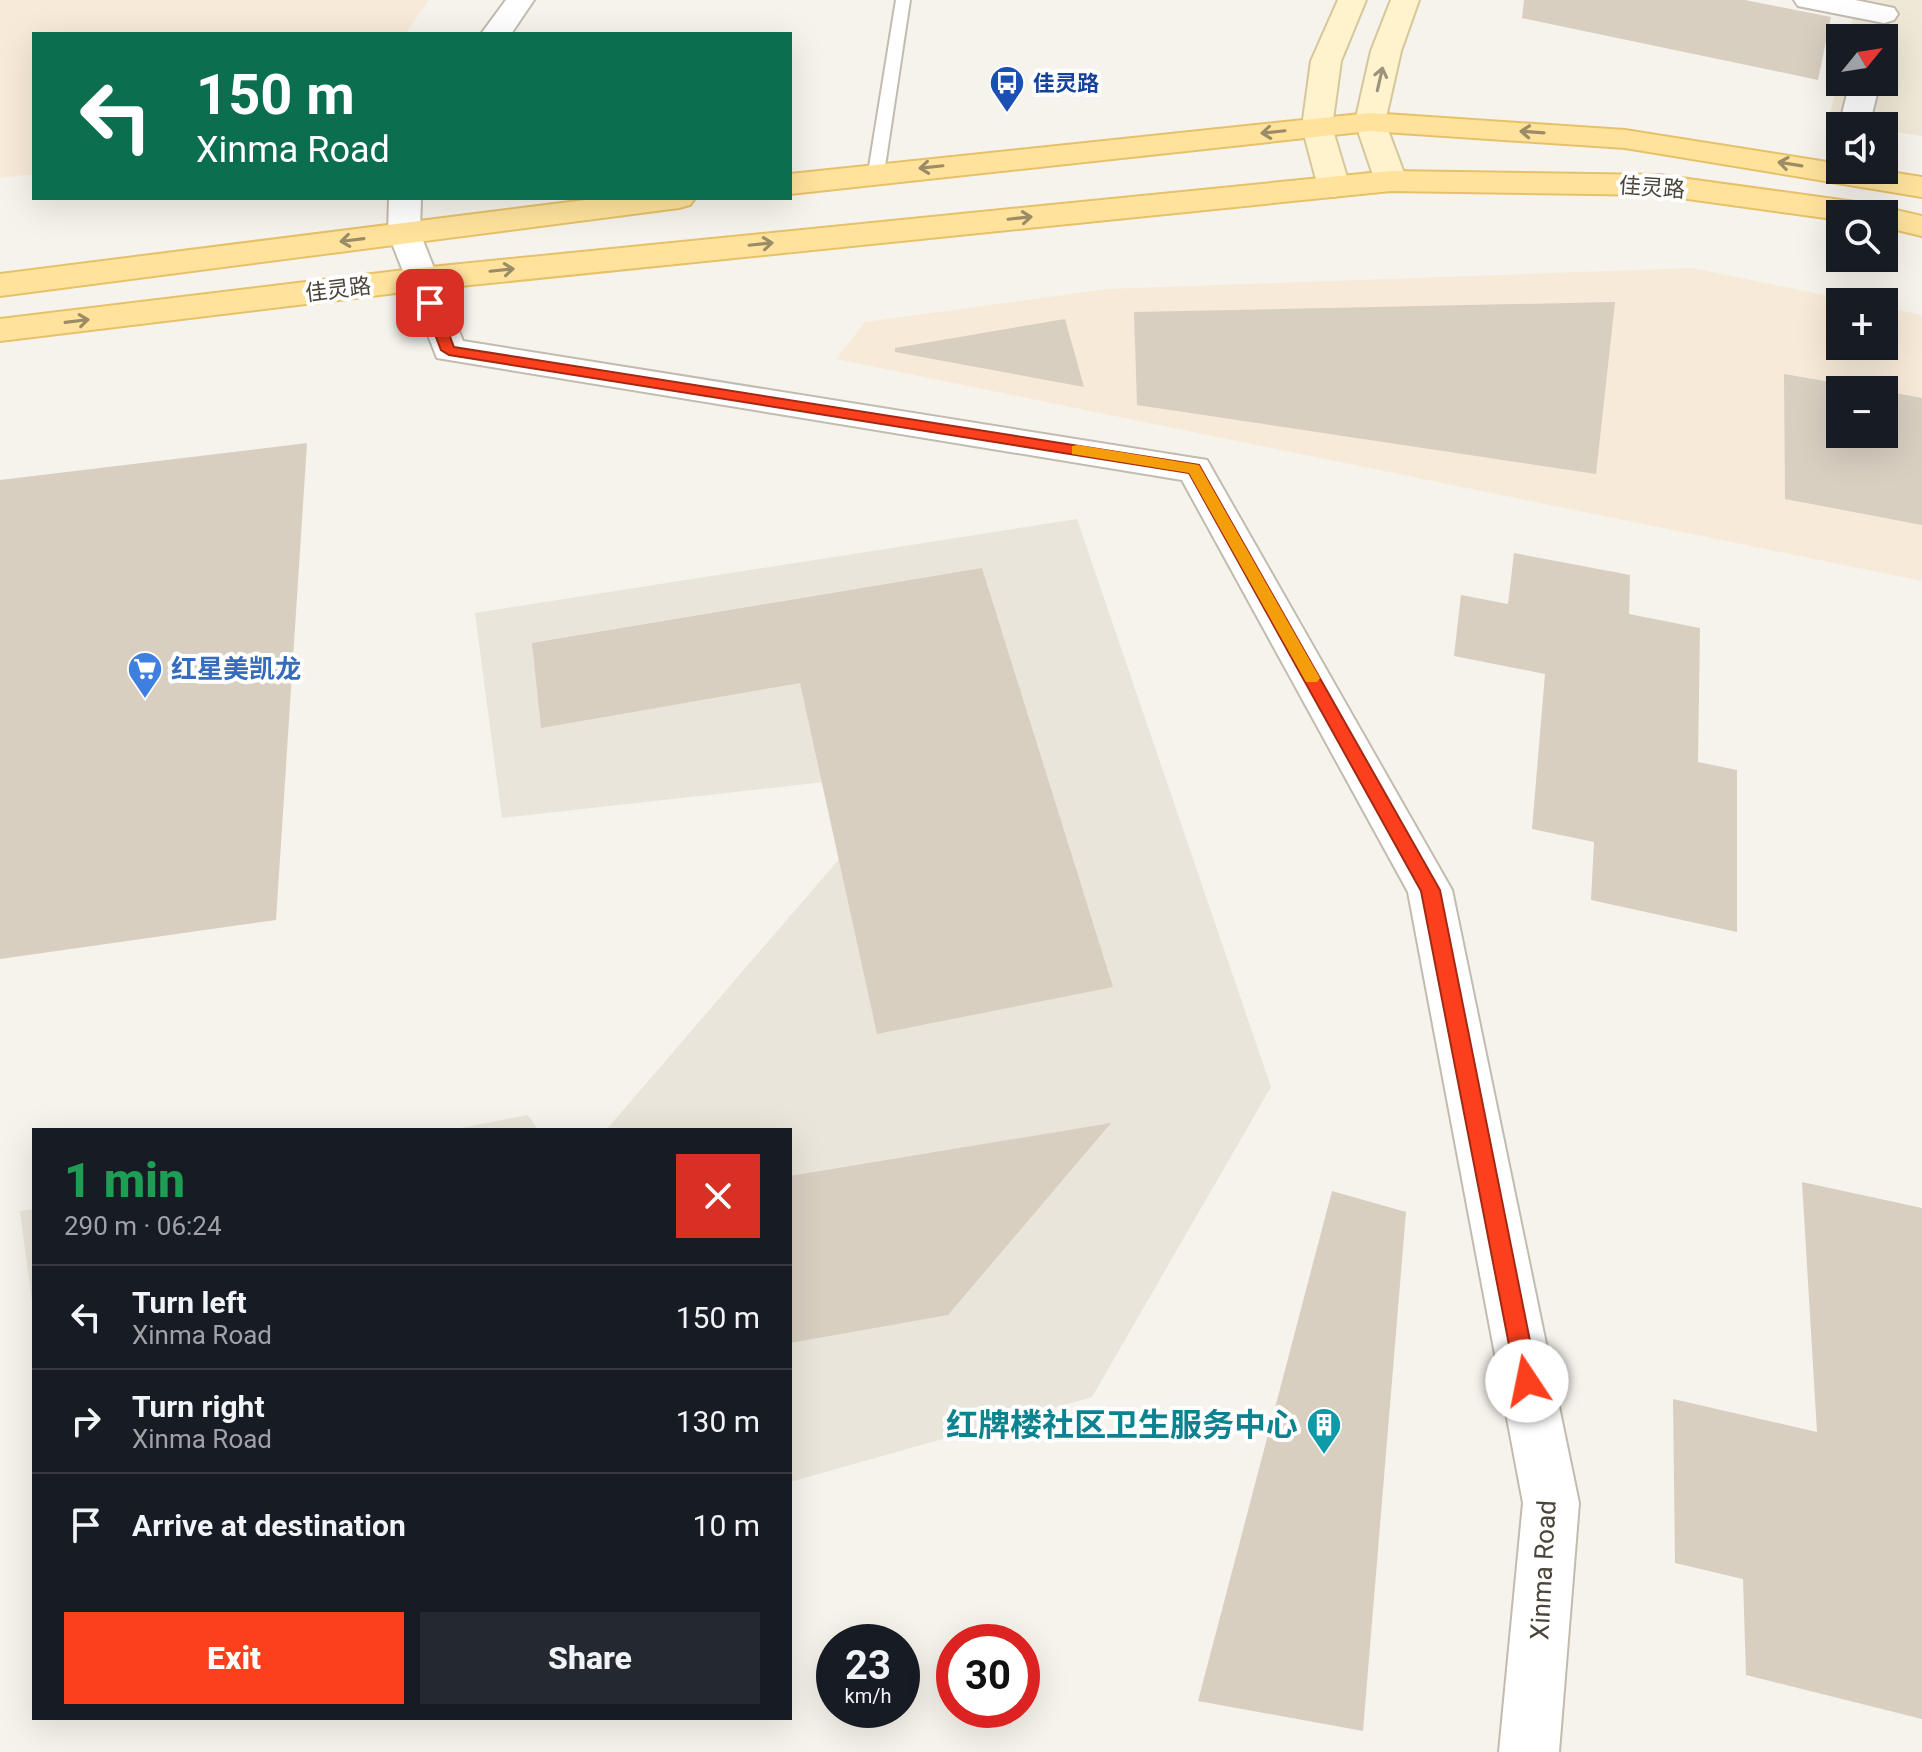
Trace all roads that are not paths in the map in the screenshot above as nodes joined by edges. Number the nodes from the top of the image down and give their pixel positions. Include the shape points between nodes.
1 (520, 0) edge
2 (903, 0) edge
3 (1352, 0) edge
4 (1405, 0) edge
5 (1808, 0) edge
6 (1882, 17) edge
7 (497, 32) edge
8 (1370, 122) junction
9 (1317, 127) junction
10 (1826, 169) edge
11 (876, 173) junction
12 (1391, 181) junction
13 (1898, 182) edge
14 (792, 184) edge
15 (1334, 187) junction
16 (1922, 187) edge
17 (648, 200) edge
18 (1826, 208) edge
19 (404, 216) edge
20 (1898, 220) edge
21 (1922, 226) edge
22 (421, 279) junction
23 (0, 285) edge
24 (0, 330) edge
25 (1529, 1752) edge

1 - 7 street
2 - 11 lane
3 - 9 street via 1326,61
8 -> 4 street via 1386,51
5 - 6 street
8 - 9 main road, 佳灵路
10 -> 8 main road, 佳灵路 via 1625,139
8 - 12 street
9 -> 11 main road, 佳灵路
9 - 15 street
11 - 14 main road, 佳灵路
12 - 15 main road, 佳灵路
12 - 18 main road, 佳灵路 via 1659,185
13 - 16 main road, 佳灵路
22 -> 15 main road, 佳灵路
17 - 19 main road, 佳灵路
19 - 22 street, Xinma Road
19 -> 23 main road, 佳灵路
20 - 21 main road
24 -> 22 main road, 佳灵路
22 - 25 street, Xinma Road via 449,350 1194,469 1430,890 1551,1503

